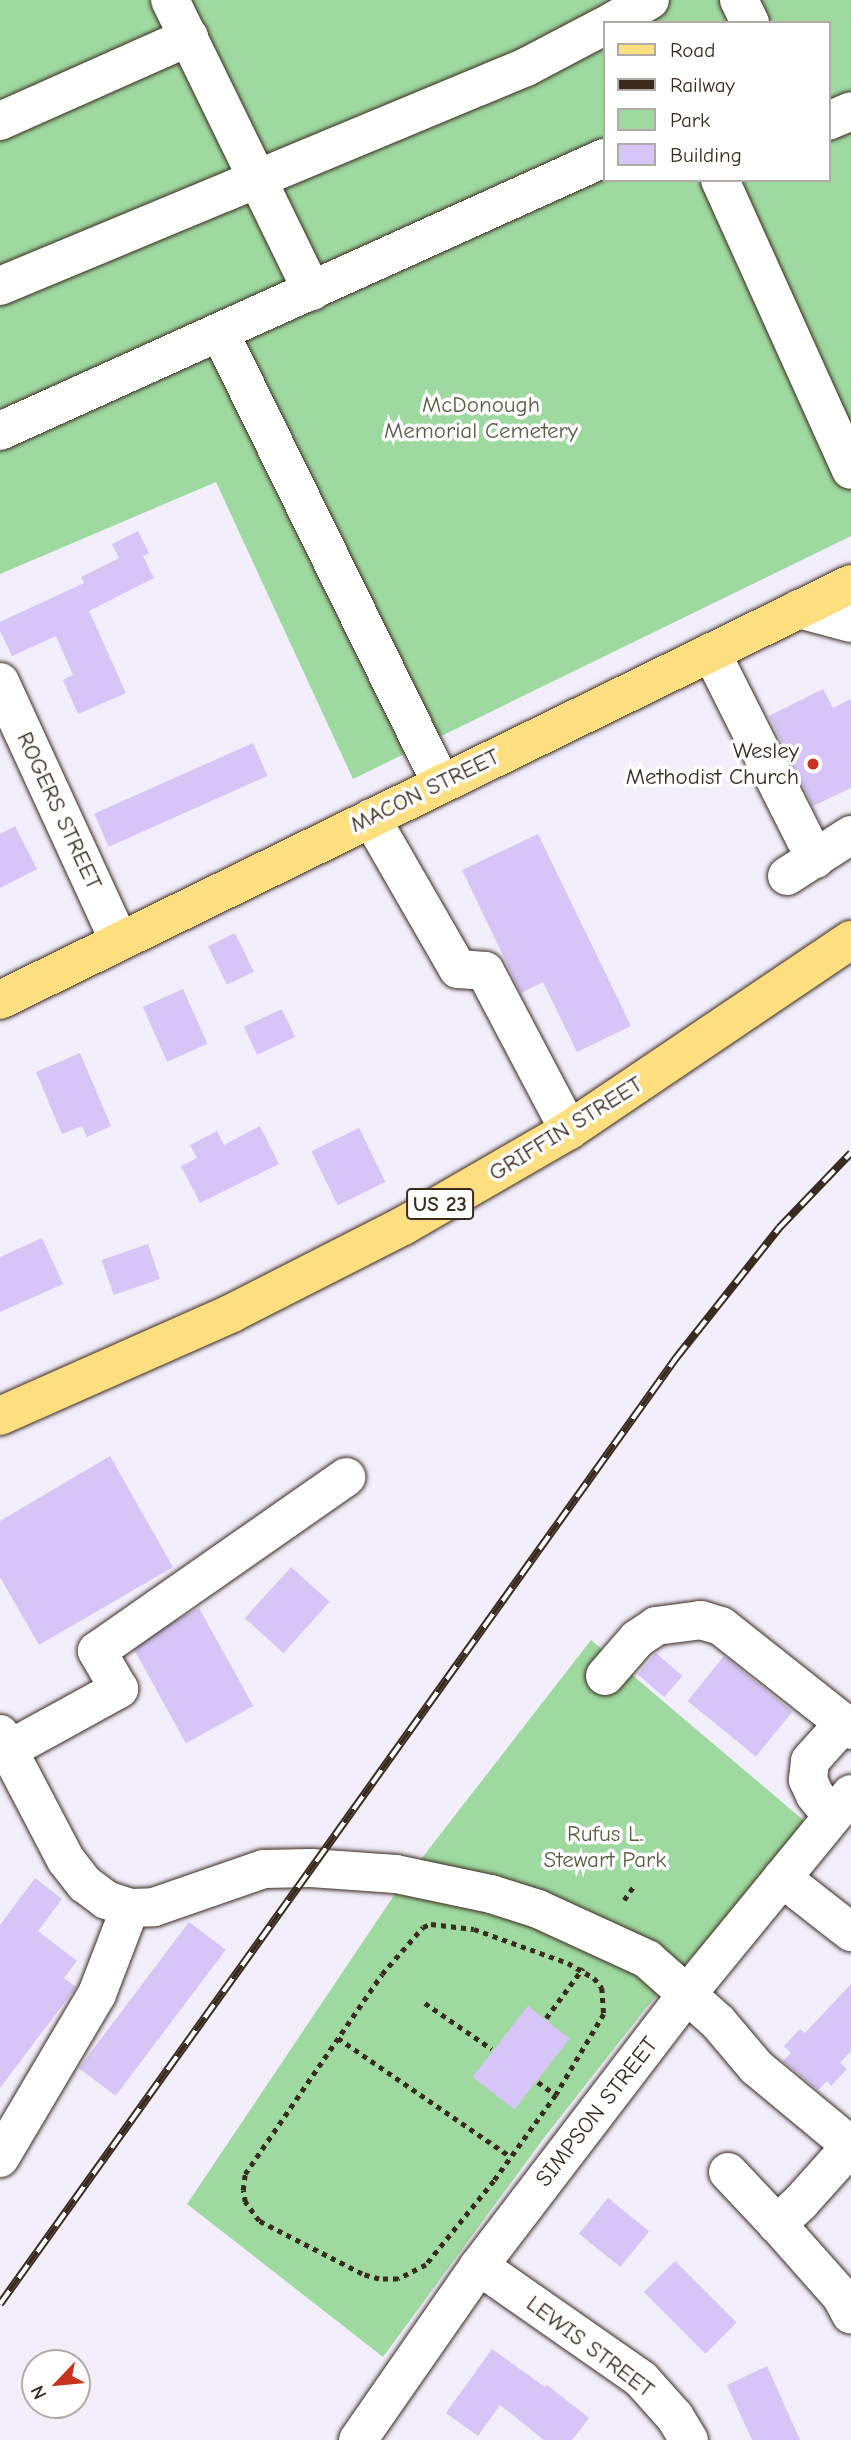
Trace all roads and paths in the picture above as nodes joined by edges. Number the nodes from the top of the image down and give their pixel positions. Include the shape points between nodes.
1 (170, 0) edge
2 (650, 0) edge
3 (739, 0) edge
4 (613, 21) edge
5 (750, 21) edge
6 (602, 27) edge
7 (189, 37) junction
8 (851, 111) edge
9 (830, 120) edge
10 (0, 121) edge
11 (602, 159) edge
12 (259, 178) junction
13 (721, 182) edge
14 (0, 286) edge
15 (312, 291) junction
16 (220, 333) junction
17 (0, 431) edge
18 (851, 470) edge
19 (851, 584) edge
20 (799, 609) junction
21 (851, 623) edge
22 (711, 652) junction
23 (0, 682) edge
24 (440, 783) junction
25 (372, 818) junction
26 (851, 835) edge
27 (851, 940) edge
28 (119, 941) junction
29 (0, 1000) edge
30 (569, 1130) junction
31 (0, 1416) edge
32 (346, 1477) dead end
33 (605, 1676) dead end
34 (847, 1727) edge
35 (4, 1742) edge
36 (842, 1805) edge
37 (782, 1878) junction
38 (635, 1884) dead end
39 (624, 1900) dead end
40 (130, 1908) junction
41 (851, 1932) edge
42 (581, 1971) junction
43 (688, 1993) junction
44 (425, 2003) dead end
45 (546, 2018) dead end
46 (338, 2038) junction
47 (492, 2049) dead end
48 (538, 2082) dead end
49 (556, 2095) junction
50 (851, 2146) edge
51 (512, 2157) junction
52 (0, 2158) edge
53 (728, 2172) dead end
54 (776, 2224) junction
55 (479, 2266) junction
56 (851, 2315) edge
57 (358, 2440) edge
58 (689, 2440) edge

1 - 7 street
2 - 4 street
3 - 5 street
6 - 12 street via 526,67
7 - 10 street
7 - 12 street
8 - 9 street
11 - 15 street
12 - 14 street
12 - 15 street
13 - 18 street
15 - 16 street
16 - 17 street
16 - 24 street
19 - 20 main road, MACON STREET
20 - 21 street
20 - 22 main road, MACON STREET
22 - 24 main road, MACON STREET
22 - 26 street via 801,867
23 - 28 street, ROGERS STREET
24 - 25 main road, MACON STREET
25 - 28 main road, MACON STREET
25 - 30 street via 458,968 485,971
27 - 30 main road, GRIFFIN STREET / US 23
28 - 29 main road, MACON STREET
30 - 31 main road, GRIFFIN STREET / US 23 via 403,1226 245,1307
32 - 35 street via 97,1651 119,1689
33 - 34 street via 637,1639 656,1626 701,1620 721,1626
34 - 36 street via 810,1761 808,1780 815,1795
35 - 40 street via 76,1874 106,1900
36 - 37 street, SIMPSON STREET
37 - 41 street
37 - 43 street, SIMPSON STREET
38 - 39 path
40 - 43 street via 162,1905 264,1869 396,1874 538,1909 648,1959
40 - 52 street via 97,1994
42 - 45 path
42 - 46 path via 474,1928 431,1924 423,1927 382,1974
42 - 49 path via 603,1989 604,2014
43 - 50 street via 756,2067
43 - 55 street, SIMPSON STREET
44 - 47 path
46 - 51 path
46 - 51 path via 245,2174 245,2202 259,2221 362,2274 398,2279 426,2265
48 - 49 path
49 - 51 path
50 - 54 street
53 - 54 street
54 - 56 street via 841,2296
55 - 57 street, SIMPSON STREET
55 - 58 street, LEWIS STREET via 641,2379

